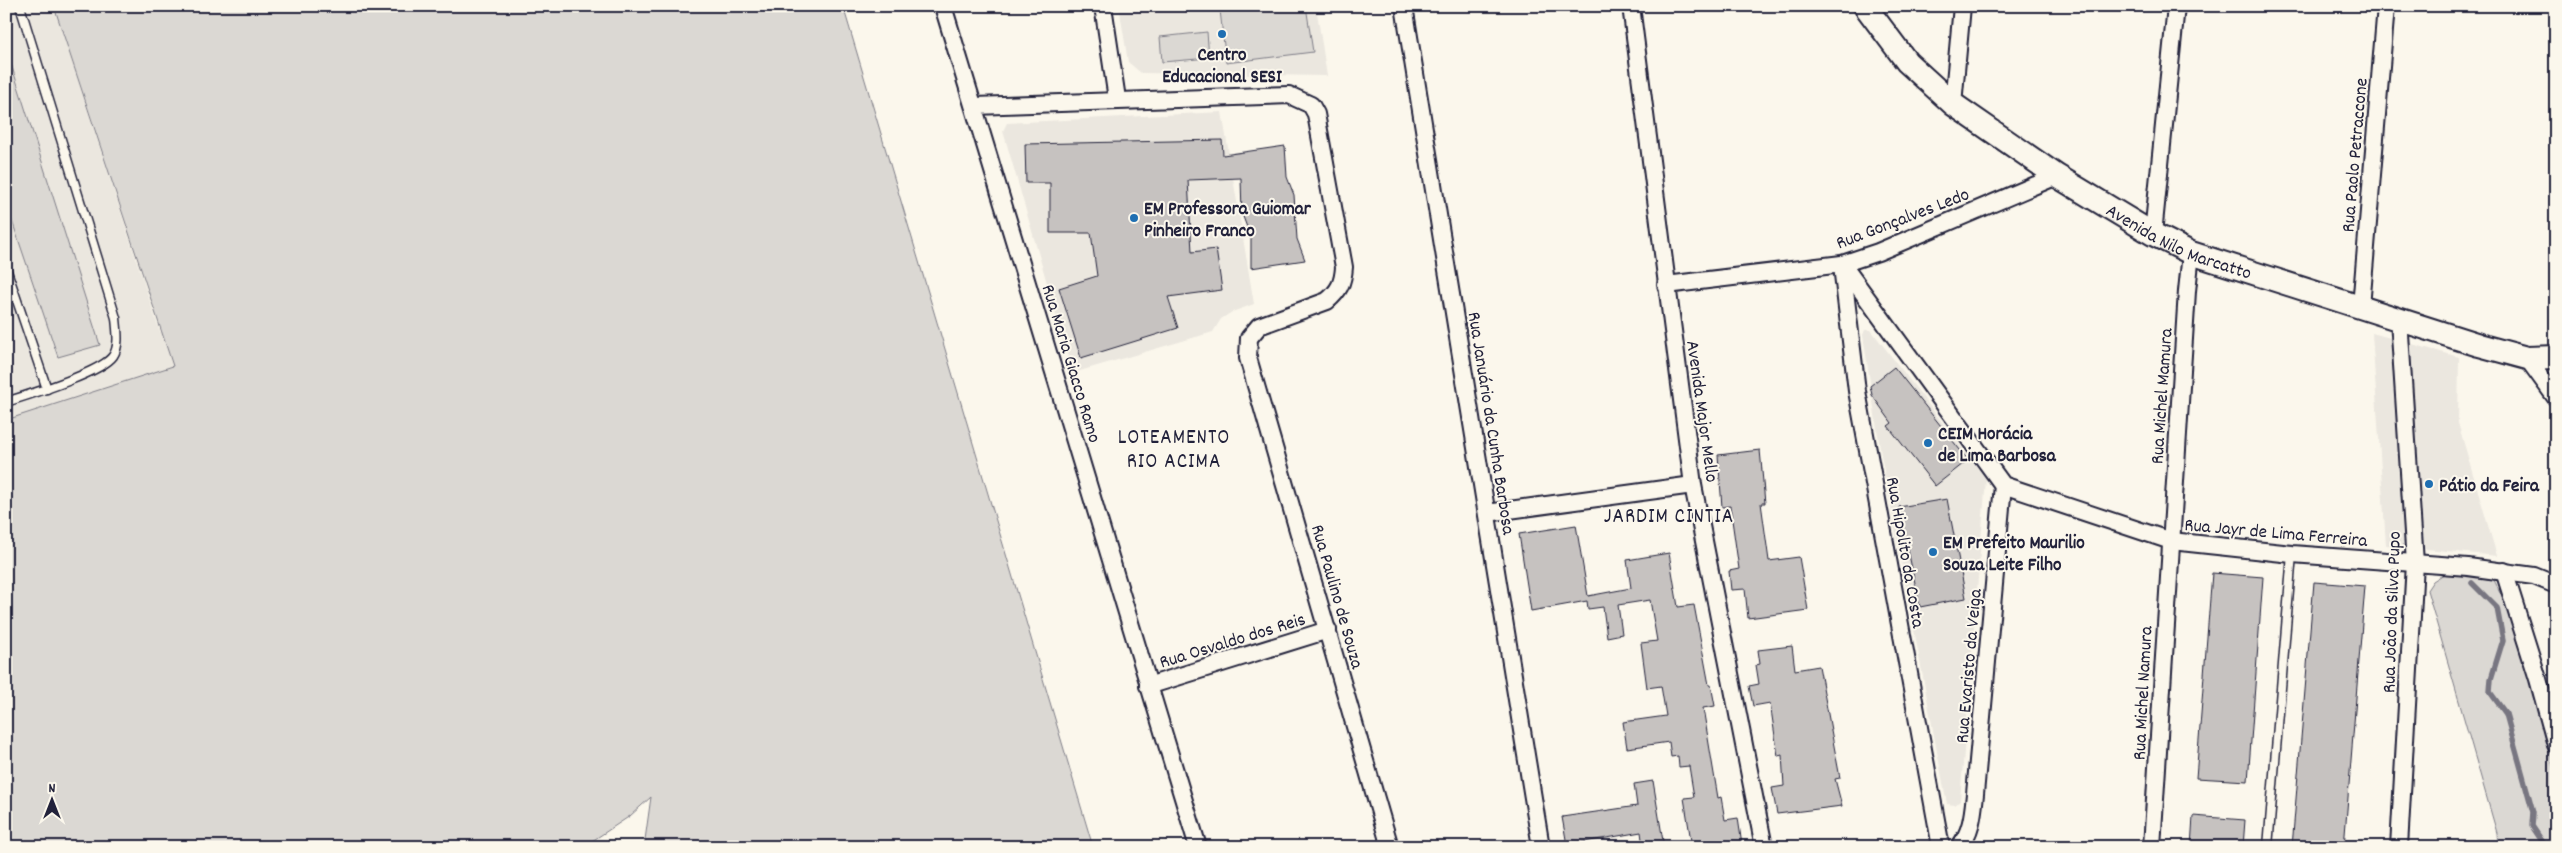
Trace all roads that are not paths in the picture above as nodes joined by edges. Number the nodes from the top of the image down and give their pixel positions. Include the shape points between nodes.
1 (20, 6) edge
2 (943, 6) edge
3 (1103, 6) edge
4 (1404, 6) edge
5 (1631, 6) edge
6 (1865, 6) edge
7 (1962, 6) edge
8 (2176, 6) edge
9 (2386, 6) edge
10 (1117, 100) junction
11 (1953, 104) junction
12 (975, 106) junction
13 (2057, 176) junction
14 (2153, 234) junction
15 (2192, 252) junction
16 (1842, 264) junction
17 (6, 268) edge
18 (1666, 285) junction
19 (2361, 307) junction
20 (2399, 319) junction
21 (2556, 357) edge
22 (2527, 358) junction
23 (47, 389) junction
24 (2556, 398) edge
25 (6, 402) edge
26 (1693, 485) junction
27 (2003, 485) junction
28 (1487, 513) junction
29 (2171, 541) junction
30 (2292, 554) junction
31 (2415, 563) junction
32 (2504, 571) junction
33 (2556, 585) edge
34 (1328, 630) junction
35 (1148, 686) junction
36 (2556, 745) edge
37 (1198, 847) edge
38 (1390, 847) edge
39 (1541, 847) edge
40 (1764, 847) edge
41 (1941, 847) edge
42 (1959, 847) edge
43 (2152, 847) edge
44 (2268, 847) edge
45 (2399, 847) edge

1 - 23 lane via 118,332 113,356 107,361
2 - 12 street, Rua Maria Giacco Ramo
3 - 10 street
4 - 28 street, Rua Januário da Cunha Barbosa
5 - 18 street, Avenida Major Mello
6 - 11 street, Avenida Nilo Marcatto via 1907,62
7 - 11 street
8 - 14 street
9 - 19 street, Rua Paolo Petraccone
10 - 12 street
10 - 34 street, Rua Paulino de Souza via 1288,95 1311,105 1316,114 1344,281 1327,301 1259,326 1249,338 1248,358
11 - 13 street, Avenida Nilo Marcatto
12 - 35 street, Rua Maria Giacco Ramo
13 - 14 street, Avenida Nilo Marcatto
13 - 16 street, Rua Gonçalves Ledo via 1878,252
14 - 15 street, Avenida Nilo Marcatto
15 - 19 street, Avenida Nilo Marcatto
15 - 29 street, Rua Michel Mamura
16 - 18 street, Rua Gonçalves Ledo
16 - 27 street
16 - 41 street, Rua Hipolito da Costa via 1857,391
17 - 23 lane
18 - 26 street, Avenida Major Mello
19 - 20 street, Avenida Nilo Marcatto
20 - 22 street, Avenida Nilo Marcatto
20 - 31 street, Rua João da Silva Pupo
21 - 22 street, Avenida Nilo Marcatto
22 - 24 street
23 - 25 lane
26 - 28 street
26 - 40 street, Avenida Major Mello
27 - 29 street, Rua Jayr de Lima Ferreira
27 - 42 street, Rua Evaristo da Veiga via 1975,794 1966,840
28 - 39 street, Rua Januário da Cunha Barbosa
29 - 30 street, Rua Jayr de Lima Ferreira
29 - 43 street, Rua Michel Namura
30 - 31 street, Rua Jayr de Lima Ferreira
30 - 44 lane
31 - 32 street, Rua Jayr de Lima Ferreira
31 - 45 street, Rua João da Silva Pupo
32 - 33 street, Rua Jayr de Lima Ferreira via 2534,576
32 - 36 street
34 - 35 street, Rua Osvaldo dos Reis
34 - 38 street, Rua Paulino de Souza
35 - 37 street, Rua Maria Giacco Ramo

